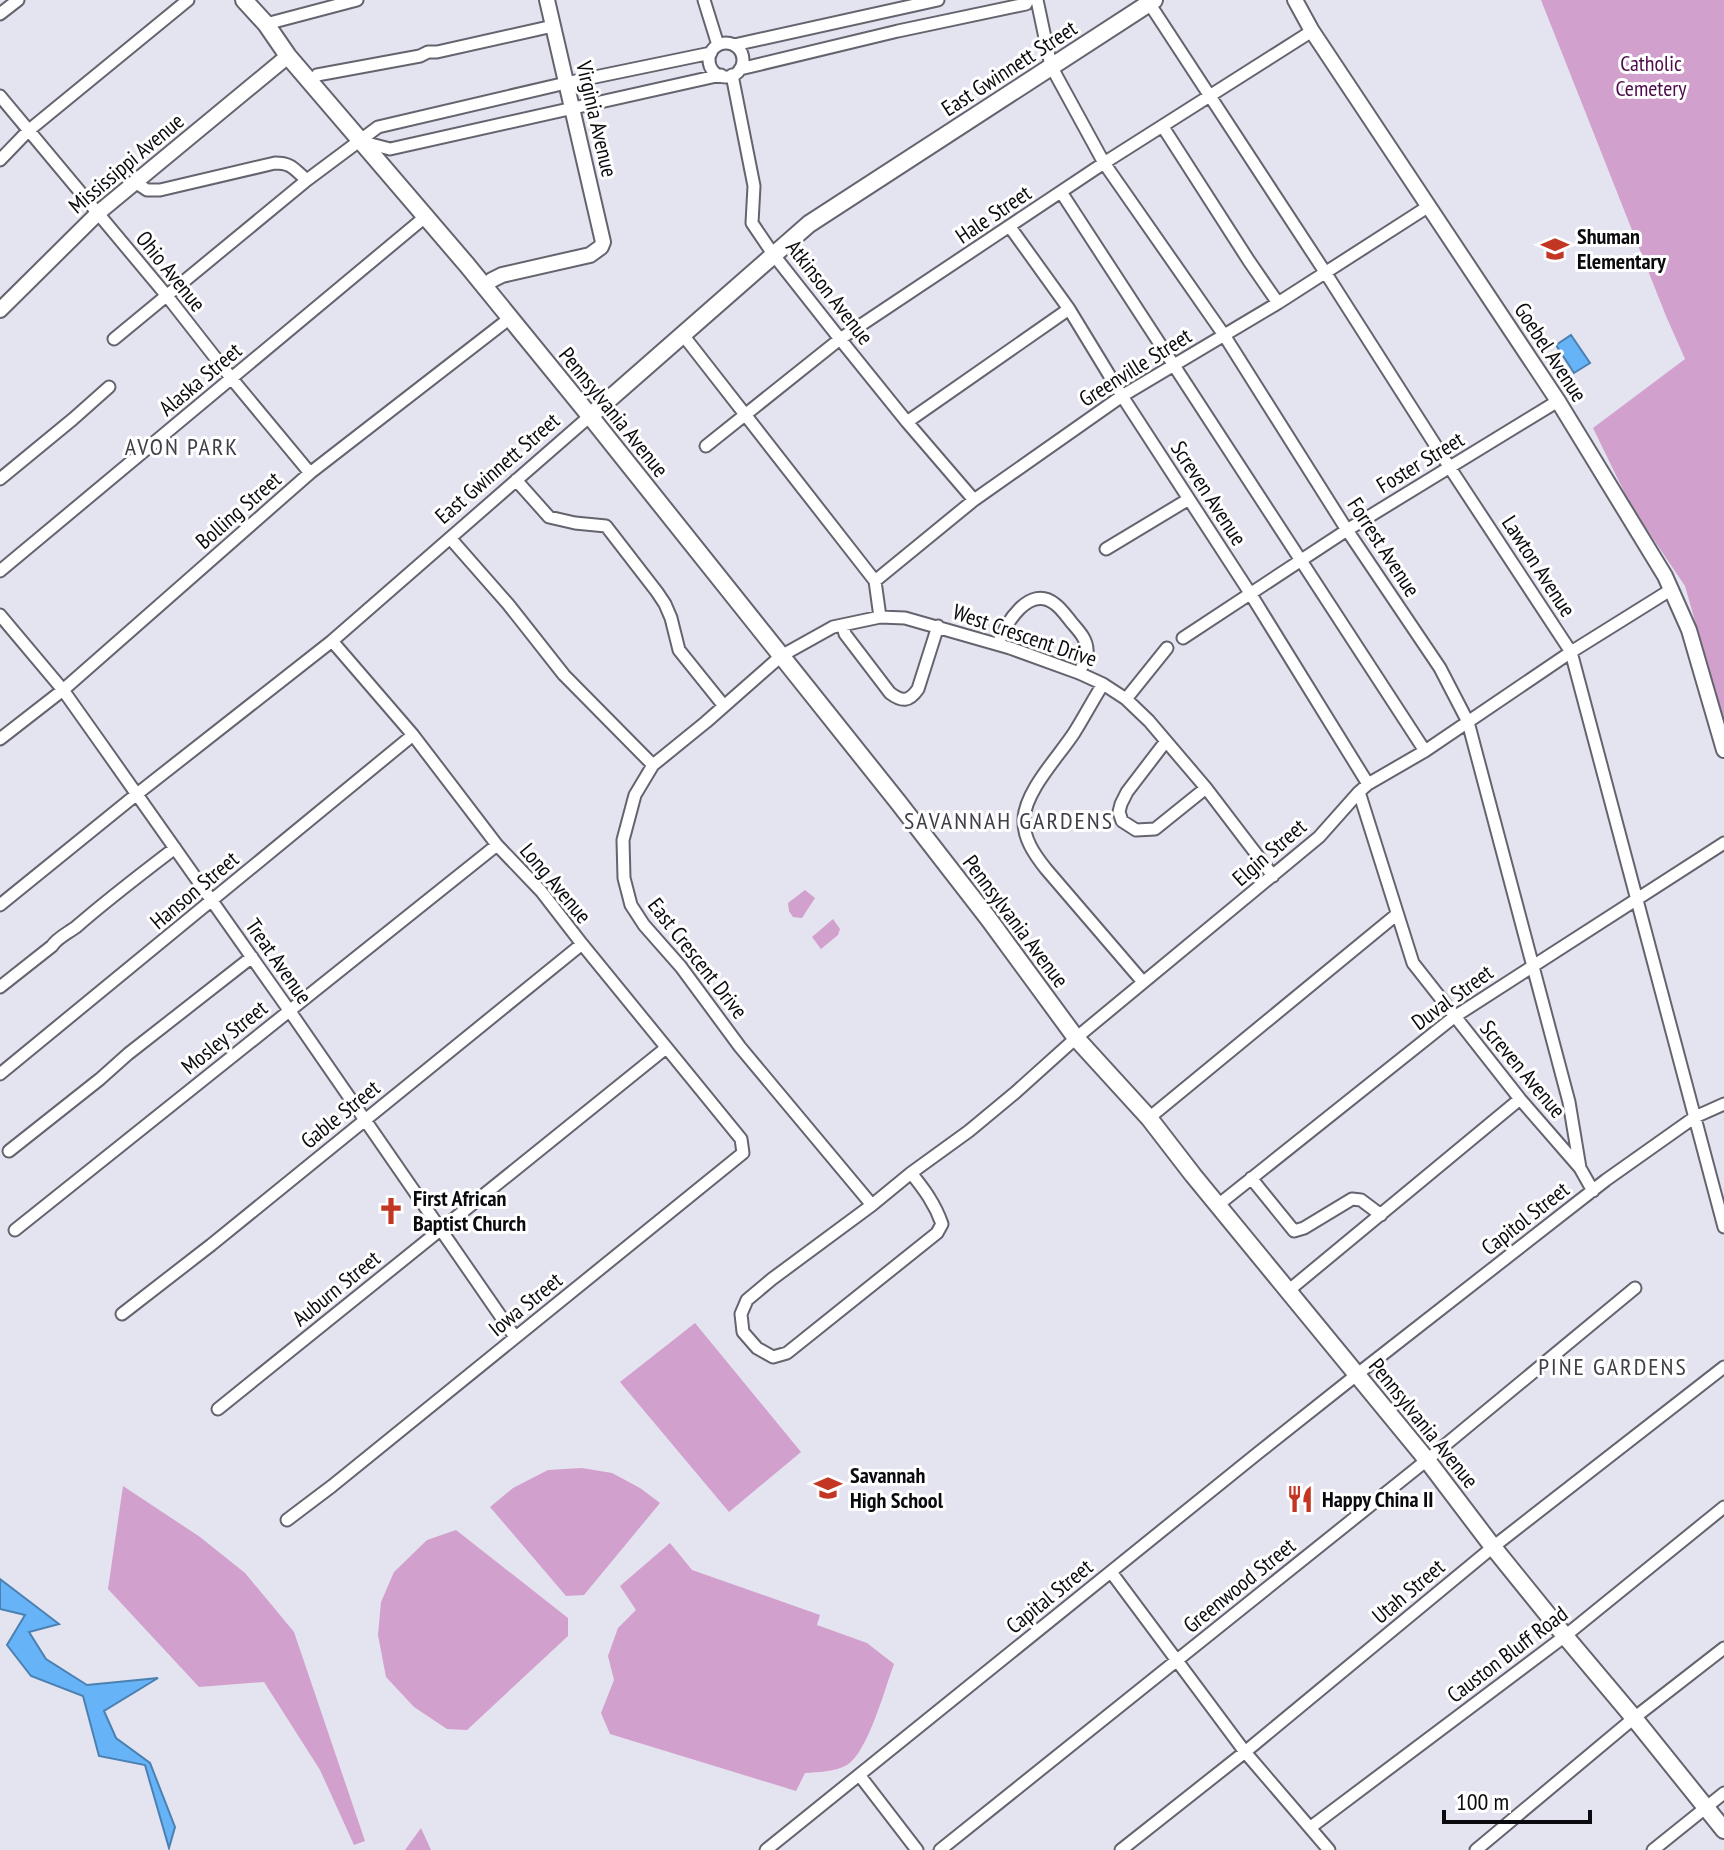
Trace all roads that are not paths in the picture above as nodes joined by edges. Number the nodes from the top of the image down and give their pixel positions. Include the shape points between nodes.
1 (18, 0) edge
2 (188, 0) edge
3 (244, 0) edge
4 (357, 0) edge
5 (547, 0) edge
6 (704, 0) edge
7 (938, 0) edge
8 (1028, 0) edge
9 (1037, 0) edge
10 (1295, 0) edge
11 (1151, 1) edge
12 (892, 5) edge
13 (0, 14) edge
14 (266, 24) junction
15 (553, 26) junction
16 (898, 31) junction
17 (1312, 31) junction
18 (734, 45) junction
19 (714, 49) junction
20 (288, 56) junction
21 (1051, 66) junction
22 (731, 73) junction
23 (310, 83) junction
24 (566, 83) junction
25 (0, 96) edge
26 (1211, 96) junction
27 (572, 108) junction
28 (1163, 127) junction
29 (28, 131) junction
30 (359, 141) junction
31 (0, 160) edge
32 (1104, 163) junction
33 (307, 180) junction
34 (135, 184) junction
35 (1061, 192) junction
36 (1429, 206) junction
37 (98, 213) junction
38 (425, 217) junction
39 (1010, 227) junction
40 (773, 254) junction
41 (1325, 272) junction
42 (484, 287) junction
43 (167, 296) junction
44 (1278, 303) junction
45 (1069, 309) junction
46 (0, 310) edge
47 (510, 318) junction
48 (683, 335) junction
49 (1224, 335) junction
50 (114, 339) dead end
51 (840, 339) junction
52 (1174, 365) junction
53 (232, 379) junction
54 (109, 387) dead end
55 (1122, 396) junction
56 (1558, 401) junction
57 (746, 413) junction
58 (590, 416) junction
59 (907, 422) junction
60 (706, 446) dead end
61 (1450, 468) junction
62 (310, 473) junction
63 (0, 479) edge
64 (516, 480) junction
65 (1189, 499) junction
66 (974, 500) junction
67 (1347, 530) junction
68 (450, 538) junction
69 (1106, 549) dead end
70 (1301, 560) junction
71 (0, 571) edge
72 (875, 581) junction
73 (1672, 589) junction
74 (1250, 593) junction
75 (0, 615) edge
76 (880, 617) junction
77 (843, 626) junction
78 (938, 626) junction
79 (1183, 638) dead end
80 (332, 641) junction
81 (998, 644) junction
82 (1167, 648) dead end
83 (1571, 652) junction
84 (781, 656) junction
85 (1079, 673) junction
86 (1103, 684) junction
87 (63, 690) junction
88 (1126, 699) junction
89 (724, 706) junction
90 (1468, 722) junction
91 (413, 735) junction
92 (0, 739) edge
93 (1166, 741) junction
94 (1724, 750) edge
95 (1425, 751) junction
96 (653, 765) junction
97 (1206, 788) junction
98 (1364, 788) junction
99 (137, 794) junction
100 (1724, 843) edge
101 (497, 845) junction
102 (175, 848) junction
103 (1273, 876) junction
104 (1636, 899) junction
105 (212, 900) junction
106 (0, 905) edge
107 (1396, 915) junction
108 (582, 944) junction
109 (252, 957) junction
110 (1533, 965) junction
111 (1143, 982) junction
112 (0, 987) edge
113 (289, 1010) junction
114 (1454, 1017) junction
115 (1076, 1038) junction
116 (666, 1048) junction
117 (0, 1074) edge
118 (1520, 1099) junction
119 (1724, 1104) edge
120 (1695, 1117) junction
121 (1149, 1118) junction
122 (364, 1120) junction
123 (9, 1151) dead end
124 (743, 1153) joint
125 (1580, 1168) junction
126 (911, 1173) junction
127 (1251, 1178) junction
128 (1593, 1191) junction
129 (872, 1205) junction
130 (1218, 1205) junction
131 (1381, 1215) junction
132 (1724, 1227) edge
133 (15, 1230) dead end
134 (440, 1230) junction
135 (1635, 1288) dead end
136 (1288, 1291) junction
137 (122, 1314) dead end
138 (515, 1337) junction
139 (1724, 1367) edge
140 (1357, 1374) junction
141 (218, 1409) dead end
142 (1427, 1460) junction
143 (1724, 1507) edge
144 (287, 1520) dead end
145 (1493, 1547) junction
146 (1111, 1572) junction
147 (1565, 1636) junction
148 (1724, 1648) edge
149 (1176, 1661) junction
150 (1634, 1718) junction
151 (1245, 1752) junction
152 (860, 1776) junction
153 (1724, 1793) edge
154 (1705, 1808) junction
155 (1311, 1827) junction
156 (1724, 1830) edge
157 (766, 1850) edge
158 (917, 1850) edge
159 (940, 1850) edge
160 (1121, 1850) edge
161 (1329, 1850) edge
162 (1476, 1850) edge
163 (1653, 1850) edge

1 - 13 street
2 - 29 street
3 - 14 main road, Pennsylvania Avenue
4 - 14 street
5 - 15 street, Virginia Avenue
6 - 19 street, Atkinson Avenue
7 - 12 street
8 - 16 street
9 - 21 street, Forrest Avenue
10 - 17 street, Goebel Avenue
11 - 21 main road, East Gwinnett Street
11 - 26 street, Lawton Avenue
12 - 16 street
12 - 18 street
14 - 20 main road, Pennsylvania Avenue
15 - 23 street via 317,75
15 - 24 street, Virginia Avenue
16 - 22 street
17 - 26 street, Hale Street
17 - 36 street, Goebel Avenue
18 - 19 street
18 - 22 street, Atkinson Avenue via 743,58
19 - 22 street, Atkinson Avenue via 712,69
19 - 24 street
20 - 23 main road, Pennsylvania Avenue
20 - 34 street, Mississippi Avenue
21 - 32 street, Forrest Avenue
21 - 40 main road, East Gwinnett Street via 809,224
22 - 27 street
22 - 40 street, Atkinson Avenue via 754,186 752,223
23 - 30 main road, Pennsylvania Avenue
24 - 27 street, Virginia Avenue
24 - 30 street via 378,127
25 - 29 street, Ohio Avenue
26 - 28 street, Hale Street
26 - 41 street, Lawton Avenue
27 - 30 street via 390,149
27 - 42 street, Virginia Avenue via 603,236 601,247 590,255 502,275
28 - 32 street, Hale Street
28 - 44 street
29 - 31 street
29 - 37 street, Ohio Avenue
30 - 33 street
30 - 38 main road, Pennsylvania Avenue
32 - 35 street, Hale Street
32 - 49 street, Forrest Avenue
33 - 34 street via 287,163 275,163 160,190
33 - 43 street
34 - 37 street, Mississippi Avenue
35 - 39 street, Hale Street
35 - 52 street
36 - 41 street, Greenville Street
36 - 56 street, Goebel Avenue
37 - 43 street, Ohio Avenue
37 - 46 street, Mississippi Avenue
38 - 42 main road, Pennsylvania Avenue
38 - 53 street, Alaska Street
39 - 45 street, Screven Avenue
39 - 51 street, Hale Street
40 - 48 main road, East Gwinnett Street
40 - 51 street, Atkinson Avenue
41 - 44 street, Greenville Street
41 - 61 street, Lawton Avenue
42 - 47 main road, Pennsylvania Avenue
43 - 50 street
43 - 53 street, Ohio Avenue
44 - 49 street, Greenville Street
45 - 55 street, Screven Avenue
45 - 59 street
47 - 58 main road, Pennsylvania Avenue
47 - 62 street, Bolling Street
48 - 57 street
48 - 58 main road, East Gwinnett Street
49 - 52 street, Greenville Street
49 - 67 street, Forrest Avenue
51 - 57 street, Hale Street
51 - 59 street, Atkinson Avenue
52 - 55 street, Greenville Street
52 - 70 street
53 - 62 street, Ohio Avenue
53 - 71 street, Alaska Street
54 - 63 street
55 - 65 street, Screven Avenue
55 - 66 street, Greenville Street
56 - 61 street, Foster Street
56 - 73 street, Goebel Avenue
57 - 60 street, Hale Street
57 - 72 street
58 - 64 street, East Gwinnett Street
58 - 84 main road, Pennsylvania Avenue
59 - 66 street, Atkinson Avenue
61 - 67 street, Foster Street
61 - 83 street, Lawton Avenue
62 - 87 street, Bolling Street
64 - 68 street, East Gwinnett Street
64 - 89 street via 549,517 606,526 657,592 679,650
65 - 69 street
65 - 74 street, Screven Avenue
66 - 72 street, Greenville Street
67 - 70 street, Foster Street
67 - 90 street, Forrest Avenue via 1440,668
68 - 80 street, East Gwinnett Street
68 - 96 street via 564,675
70 - 74 street, Foster Street
70 - 95 street
72 - 76 street
73 - 83 street, Elgin Street
73 - 94 street, Goebel Avenue
74 - 79 street, Foster Street
74 - 98 street, Screven Avenue
75 - 87 street, Treat Avenue
76 - 77 street, West Crescent Drive
76 - 78 street, West Crescent Drive
77 - 78 street via 890,693 905,699 918,689
77 - 84 street, West Crescent Drive
78 - 81 street, West Crescent Drive
80 - 91 street, Long Avenue
80 - 99 street, East Gwinnett Street
81 - 85 street, West Crescent Drive
81 - 85 street via 1010,618 1026,603 1045,599 1055,603 1085,640 1086,658
82 - 88 street
83 - 90 street, Elgin Street
83 - 104 street, Lawton Avenue
84 - 89 street, East Crescent Drive
84 - 115 main road, Pennsylvania Avenue
85 - 86 street, West Crescent Drive
86 - 88 street, West Crescent Drive
86 - 111 street via 1026,804 1025,831 1046,869
87 - 92 street, Bolling Street
87 - 99 street, Treat Avenue
88 - 93 street, West Crescent Drive
89 - 96 street, East Crescent Drive
90 - 95 street, Elgin Street
90 - 110 street, Forrest Avenue
91 - 101 street, Long Avenue
91 - 105 street, Hanson Street
93 - 97 street, West Crescent Drive
93 - 97 street via 1127,792 1119,812 1122,821 1136,830 1155,829
95 - 98 street, Elgin Street
96 - 129 street, East Crescent Drive via 635,795 623,840 631,905
97 - 103 street, West Crescent Drive
98 - 103 street, Elgin Street
98 - 107 street, Screven Avenue
99 - 102 street, Treat Avenue
99 - 106 street, East Gwinnett Street
100 - 104 street, Duval Street
101 - 108 street, Long Avenue
101 - 113 street, Mosley Street
102 - 105 street, Treat Avenue
102 - 112 street
103 - 111 street, Elgin Street
104 - 110 street, Duval Street
104 - 120 street, Lawton Avenue
105 - 109 street, Treat Avenue
105 - 117 street, Hanson Street
107 - 114 street, Screven Avenue via 1413,963
107 - 121 street
108 - 116 street, Long Avenue
108 - 122 street, Gable Street
109 - 113 street, Treat Avenue
109 - 123 street
110 - 114 street, Duval Street
110 - 125 street, Forrest Avenue via 1569,1102
111 - 115 street, Elgin Street
113 - 122 street, Treat Avenue
113 - 133 street, Mosley Street
114 - 118 street, Screven Avenue
114 - 127 street, Duval Street
115 - 121 main road, Pennsylvania Avenue
115 - 126 street, Elgin Street
116 - 124 street, Long Avenue via 741,1139
116 - 134 street, Auburn Street
118 - 125 street, Screven Avenue
118 - 131 street
119 - 120 street, Capitol Street
120 - 128 street, Capitol Street
120 - 132 street, Lawton Avenue
121 - 130 main road, Pennsylvania Avenue
122 - 134 street, Treat Avenue
122 - 137 street, Gable Street
124 - 138 street, Iowa Street
125 - 128 street, Screven Avenue
126 - 129 street, Elgin Street
126 - 129 street, Elgin Street via 938,1211 942,1224 937,1233 787,1353 773,1357 757,1348 743,1332 741,1314 747,1300
127 - 130 street, Duval Street
127 - 131 street via 1294,1231 1352,1199
128 - 140 street, Capitol Street
130 - 136 main road, Pennsylvania Avenue
131 - 136 street
134 - 138 street, Treat Avenue
134 - 141 street, Auburn Street
135 - 142 street, Greenwood Street
136 - 140 main road, Pennsylvania Avenue
138 - 144 street, Iowa Street
139 - 145 street, Utah Street
140 - 142 main road, Pennsylvania Avenue
140 - 146 street, Capital Street
142 - 145 main road, Pennsylvania Avenue
142 - 149 street, Greenwood Street
143 - 147 street, Causton Bluff Road
145 - 147 main road, Pennsylvania Avenue
145 - 151 street, Utah Street
146 - 149 street
146 - 152 street, Capital Street
147 - 150 main road, Pennsylvania Avenue
147 - 155 street, Causton Bluff Road
148 - 150 street
149 - 151 street
149 - 159 street, Greenwood Street
150 - 154 main road, Pennsylvania Avenue
150 - 162 street
151 - 155 street
151 - 160 street, Utah Street
152 - 157 street, Capital Street
152 - 158 street
153 - 154 street
154 - 156 main road, Pennsylvania Avenue
154 - 163 street
155 - 161 street

